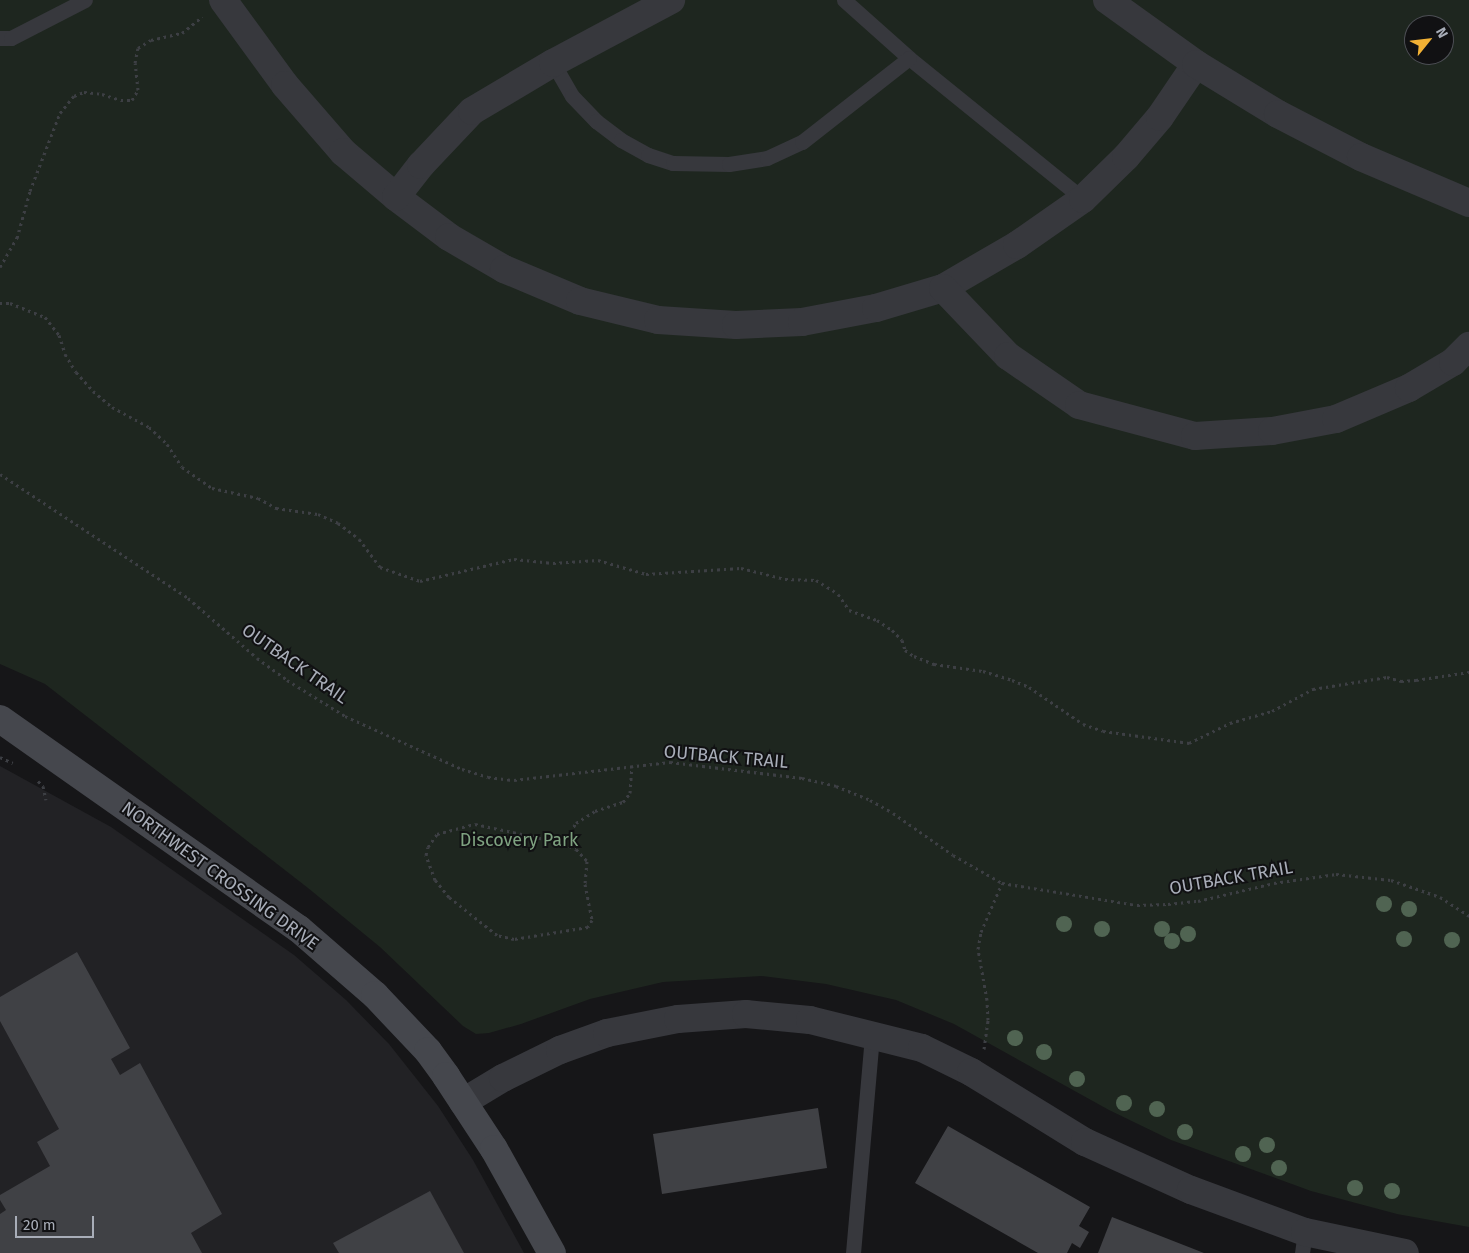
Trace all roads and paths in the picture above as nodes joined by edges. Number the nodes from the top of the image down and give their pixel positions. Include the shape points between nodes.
1 (85, 0) edge
2 (224, 0) edge
3 (671, 0) edge
4 (844, 0) edge
5 (1107, 0) edge
6 (0, 38) edge
7 (909, 58) junction
8 (553, 63) junction
9 (1196, 64) junction
10 (396, 197) junction
11 (1083, 199) junction
12 (1469, 202) edge
13 (0, 267) edge
14 (943, 288) junction
15 (0, 303) edge
16 (1469, 346) edge
17 (0, 474) edge
18 (1469, 672) edge
19 (0, 719) edge
20 (0, 757) edge
21 (16, 764) dead end
22 (632, 766) junction
23 (37, 779) dead end
24 (46, 800) dead end
25 (563, 843) junction
26 (1002, 883) junction
27 (1469, 916) edge
28 (872, 1035) junction
29 (971, 1072) junction
30 (464, 1102) junction
31 (1304, 1242) edge
32 (552, 1253) edge
33 (853, 1253) edge
34 (1405, 1253) edge

1 - 6 lane via 11,38
2 - 10 street via 285,85 342,152
2 - 13 path via 182,33 151,40 138,48 135,63 138,90 132,100 84,92 74,96 60,113 30,191 17,238
3 - 8 street
4 - 7 lane
5 - 9 street
7 - 8 lane via 802,142 767,158 728,164 673,163 648,155 621,140 596,121 572,96
7 - 11 lane
8 - 10 street via 472,111
9 - 11 street via 1160,118
9 - 12 street via 1278,114 1361,157
10 - 14 street via 449,237 504,269 580,301 658,320 736,325 802,322 876,308
11 - 14 street via 1017,245
14 - 16 street via 1008,356 1079,405 1195,436 1272,431 1336,419 1409,388 1453,362
15 - 18 path via 10,303 45,317 59,335 76,372 93,391 112,408 149,427 167,444 182,466 212,488 258,498 276,508 325,517 352,533 380,567 420,581 514,559 553,563 598,560 646,574 741,568 785,579 816,580 838,594 849,610 877,620 892,630 902,640 905,650 914,656 934,664 983,671 1012,680 1083,724 1103,731 1188,743 1230,723 1272,711 1313,689 1387,677 1401,681
17 - 22 path, OUTBACK TRAIL via 181,593 257,658 345,716 462,770 488,777 514,780 545,778
19 - 30 street, NORTHWEST CROSSING DRIVE via 300,929 375,994 428,1051
20 - 21 path
22 - 25 path via 630,793 623,802 595,811 576,823
22 - 26 path, OUTBACK TRAIL via 670,762 732,768 836,786 893,813 953,855
23 - 24 path via 43,786
25 - 25 path via 475,824 437,834 426,855 435,880 449,897 497,935 514,939 588,927 592,920 585,884 587,861 576,849
26 - 27 path, OUTBACK TRAIL via 1137,905 1198,901 1274,883 1336,874 1391,880 1440,897
26 - 29 path via 978,949 988,1020 985,1048
28 - 29 street via 922,1048
28 - 30 street via 810,1020 755,1015 678,1018 607,1033 560,1050 503,1078
28 - 33 lane
29 - 31 street via 1085,1142
30 - 32 street, NORTHWEST CROSSING DRIVE
31 - 34 street

